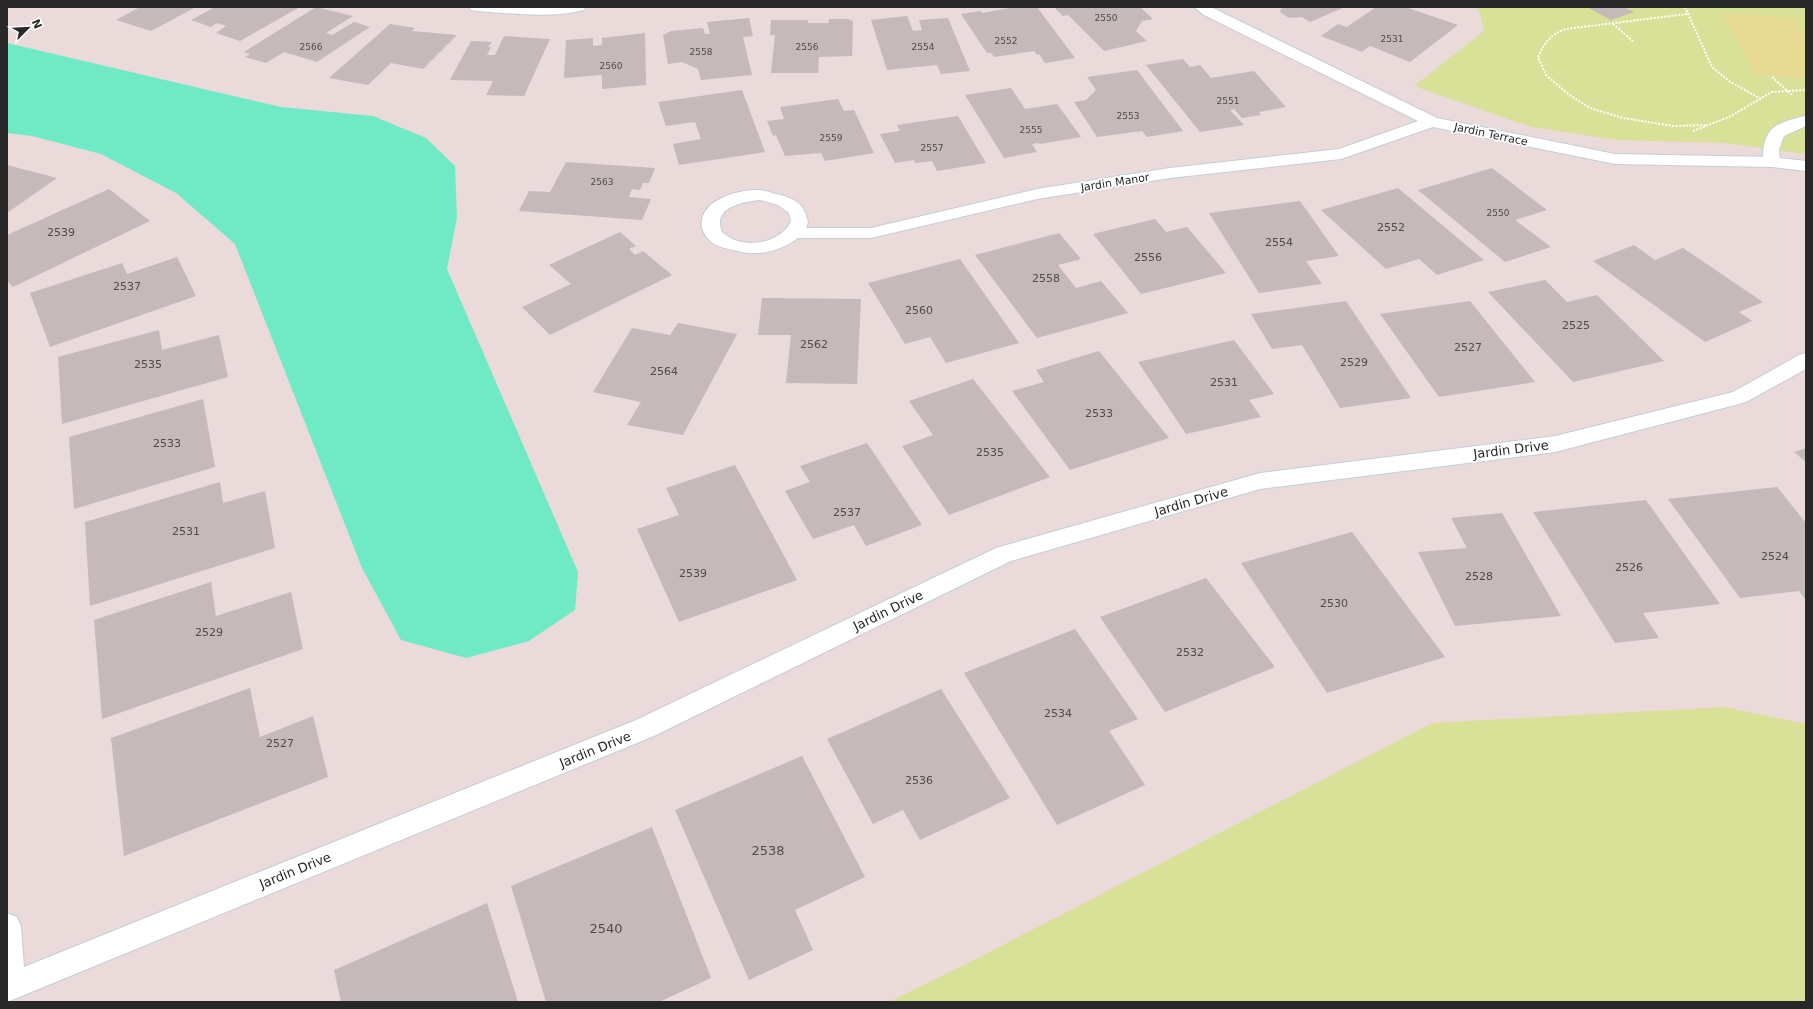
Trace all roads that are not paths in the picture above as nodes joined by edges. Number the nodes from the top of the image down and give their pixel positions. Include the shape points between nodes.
1 (476, 7) edge
2 (579, 7) edge
3 (1201, 7) edge
4 (1806, 121) edge
5 (1432, 122) junction
6 (1772, 162) junction
7 (1806, 166) edge
8 (796, 233) junction
9 (1806, 360) edge
10 (7, 927) edge
11 (9, 987) edge

1 - 2 street via 549,10
3 - 5 street, Jardin Terrace
4 - 6 street via 1777,132 1771,150
5 - 6 street, Jardin Terrace via 1615,159
5 - 8 street, Jardin Manor via 1341,154 1170,173 1037,194 871,233
6 - 7 street, Jardin Terrace
8 - 8 street via 800,222 798,212 790,203 777,197 760,194 728,202 716,210 710,220 711,230 719,240 750,249 768,247
9 - 11 street, Jardin Drive via 1739,397 1555,444 1260,481 1004,554 645,728
10 - 11 street

